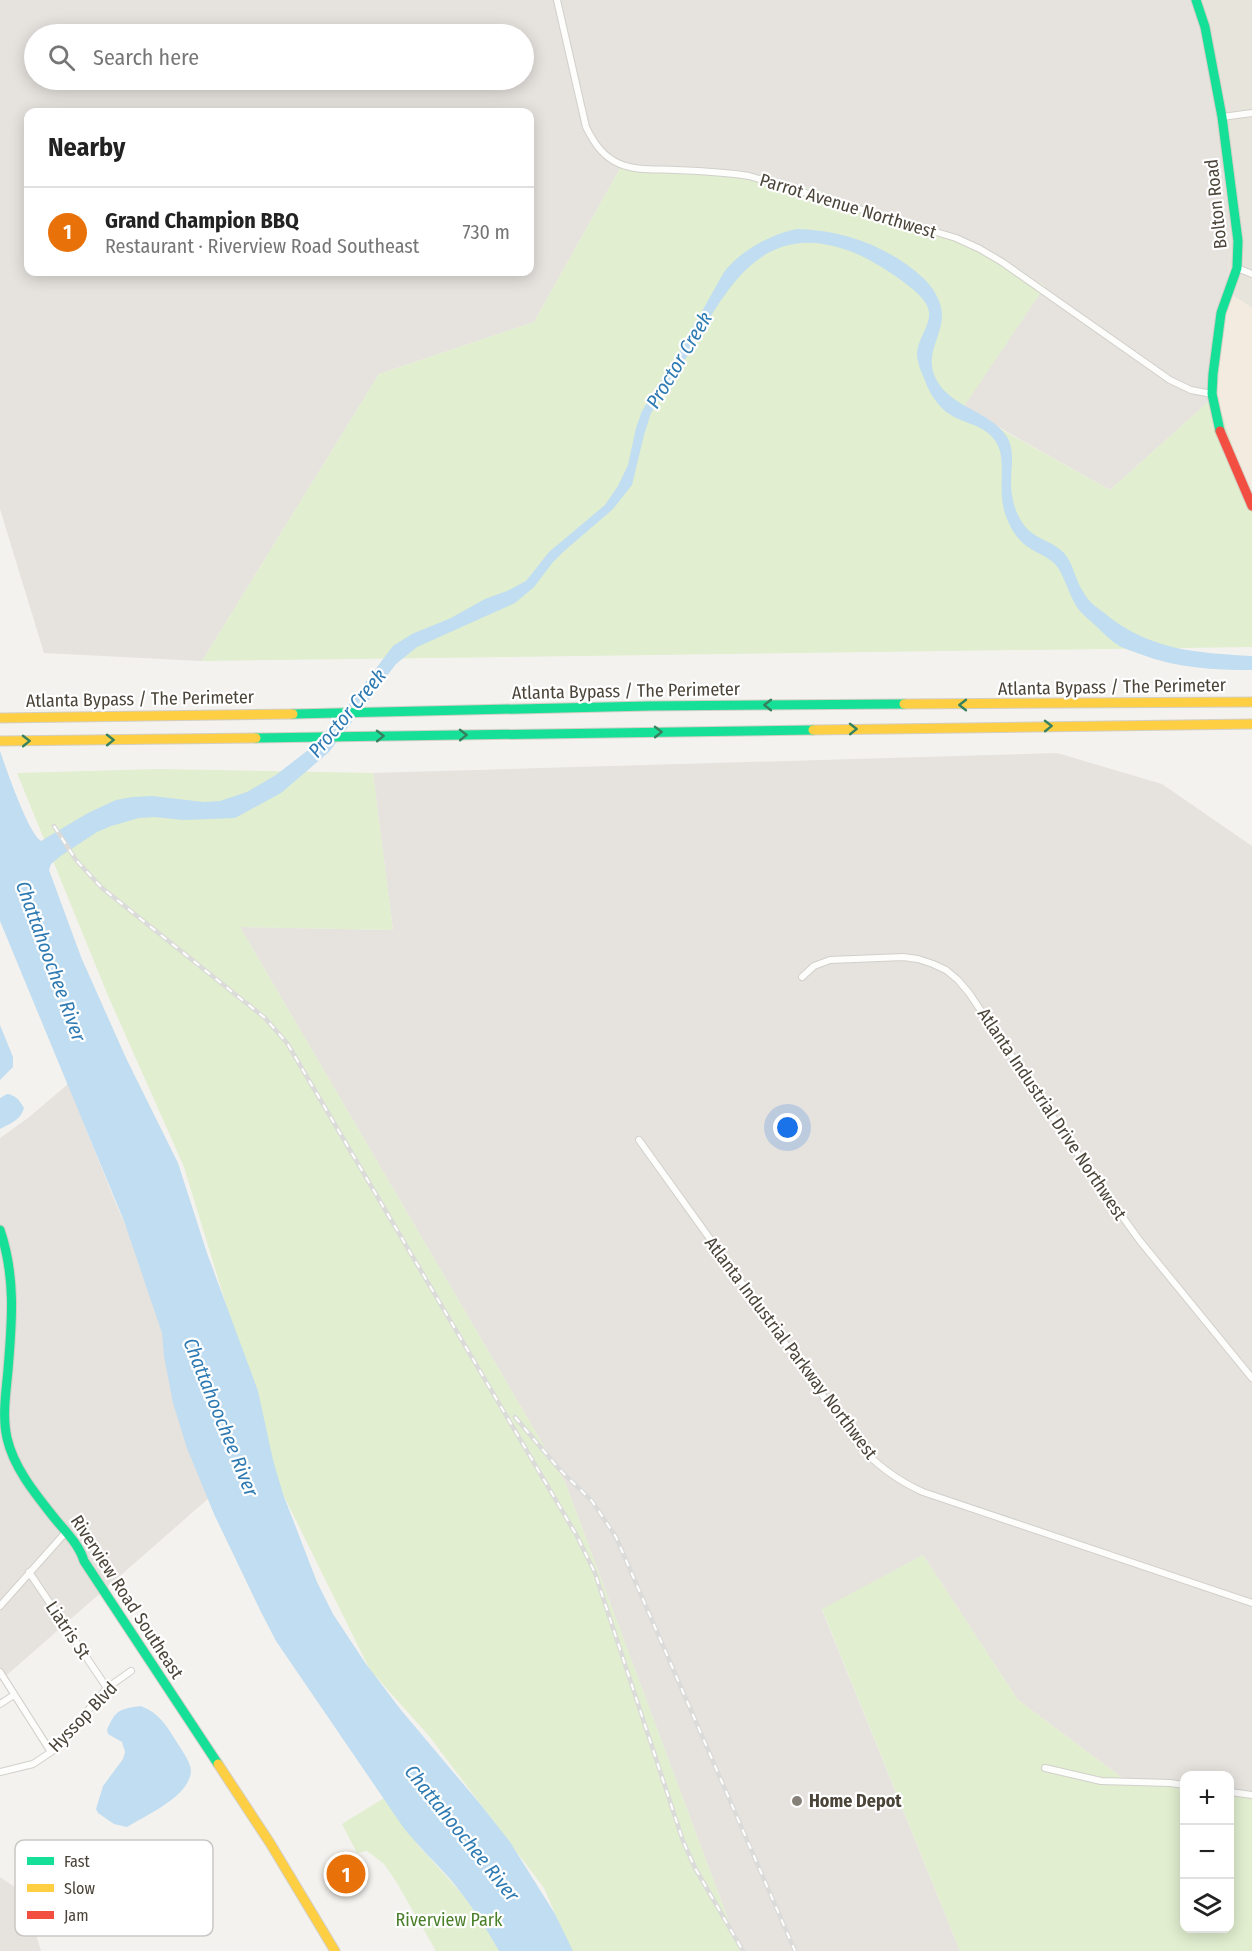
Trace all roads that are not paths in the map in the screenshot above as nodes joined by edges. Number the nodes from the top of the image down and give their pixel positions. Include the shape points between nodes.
1 (557, 0) edge
2 (1196, 0) edge
3 (1252, 113) edge
4 (1222, 117) junction
5 (1237, 268) junction
6 (1252, 274) edge
7 (1212, 394) junction
8 (1252, 506) edge
9 (1252, 702) edge
10 (0, 718) edge
11 (1252, 724) edge
12 (0, 741) edge
13 (802, 977) dead end
14 (639, 1140) dead end
15 (0, 1230) edge
16 (1252, 1378) edge
17 (2, 1409) edge
18 (66, 1532) junction
19 (29, 1572) junction
20 (1252, 1603) edge
21 (0, 1606) edge
22 (131, 1671) dead end
23 (0, 1672) edge
24 (107, 1688) junction
25 (14, 1695) junction
26 (0, 1704) edge
27 (51, 1752) junction
28 (1046, 1768) dead end
29 (0, 1772) edge
30 (1180, 1784) edge
31 (1234, 1793) edge
32 (1252, 1795) edge
33 (334, 1951) edge

1 - 7 street, Parrot Avenue Northwest via 586,127 593,142 619,164 749,176 956,238 1002,262 1170,380
2 - 4 main road, Bolton Road
3 - 4 street
4 - 5 main road, Bolton Road via 1238,241
5 - 6 street
5 - 7 main road, Bolton Road via 1221,314
7 - 8 main road, Bolton Road via 1223,440
9 -> 10 main road, Atlanta Bypass / The Perimeter via 649,706
12 -> 11 main road, Atlanta Bypass / The Perimeter
13 - 16 street, Atlanta Industrial Drive Northwest via 814,966 830,960 903,957 933,964 958,980 1140,1241
14 - 20 street, Atlanta Industrial Parkway Northwest via 856,1442 888,1473 923,1492
15 - 17 main road, Riverview Road Southeast via 13,1283
17 - 18 main road, Riverview Road Southeast via 14,1458 27,1482
18 - 19 street
18 - 33 main road, Riverview Road Southeast via 270,1844
19 - 21 street
19 - 24 street, Liatris St
22 - 24 street, Hyssop Blvd
23 - 25 street
24 - 27 street, Hyssop Blvd
25 - 26 street
25 - 27 street
27 - 29 street, Hyssop Blvd via 33,1764
28 - 30 street via 1101,1781
31 - 32 street

